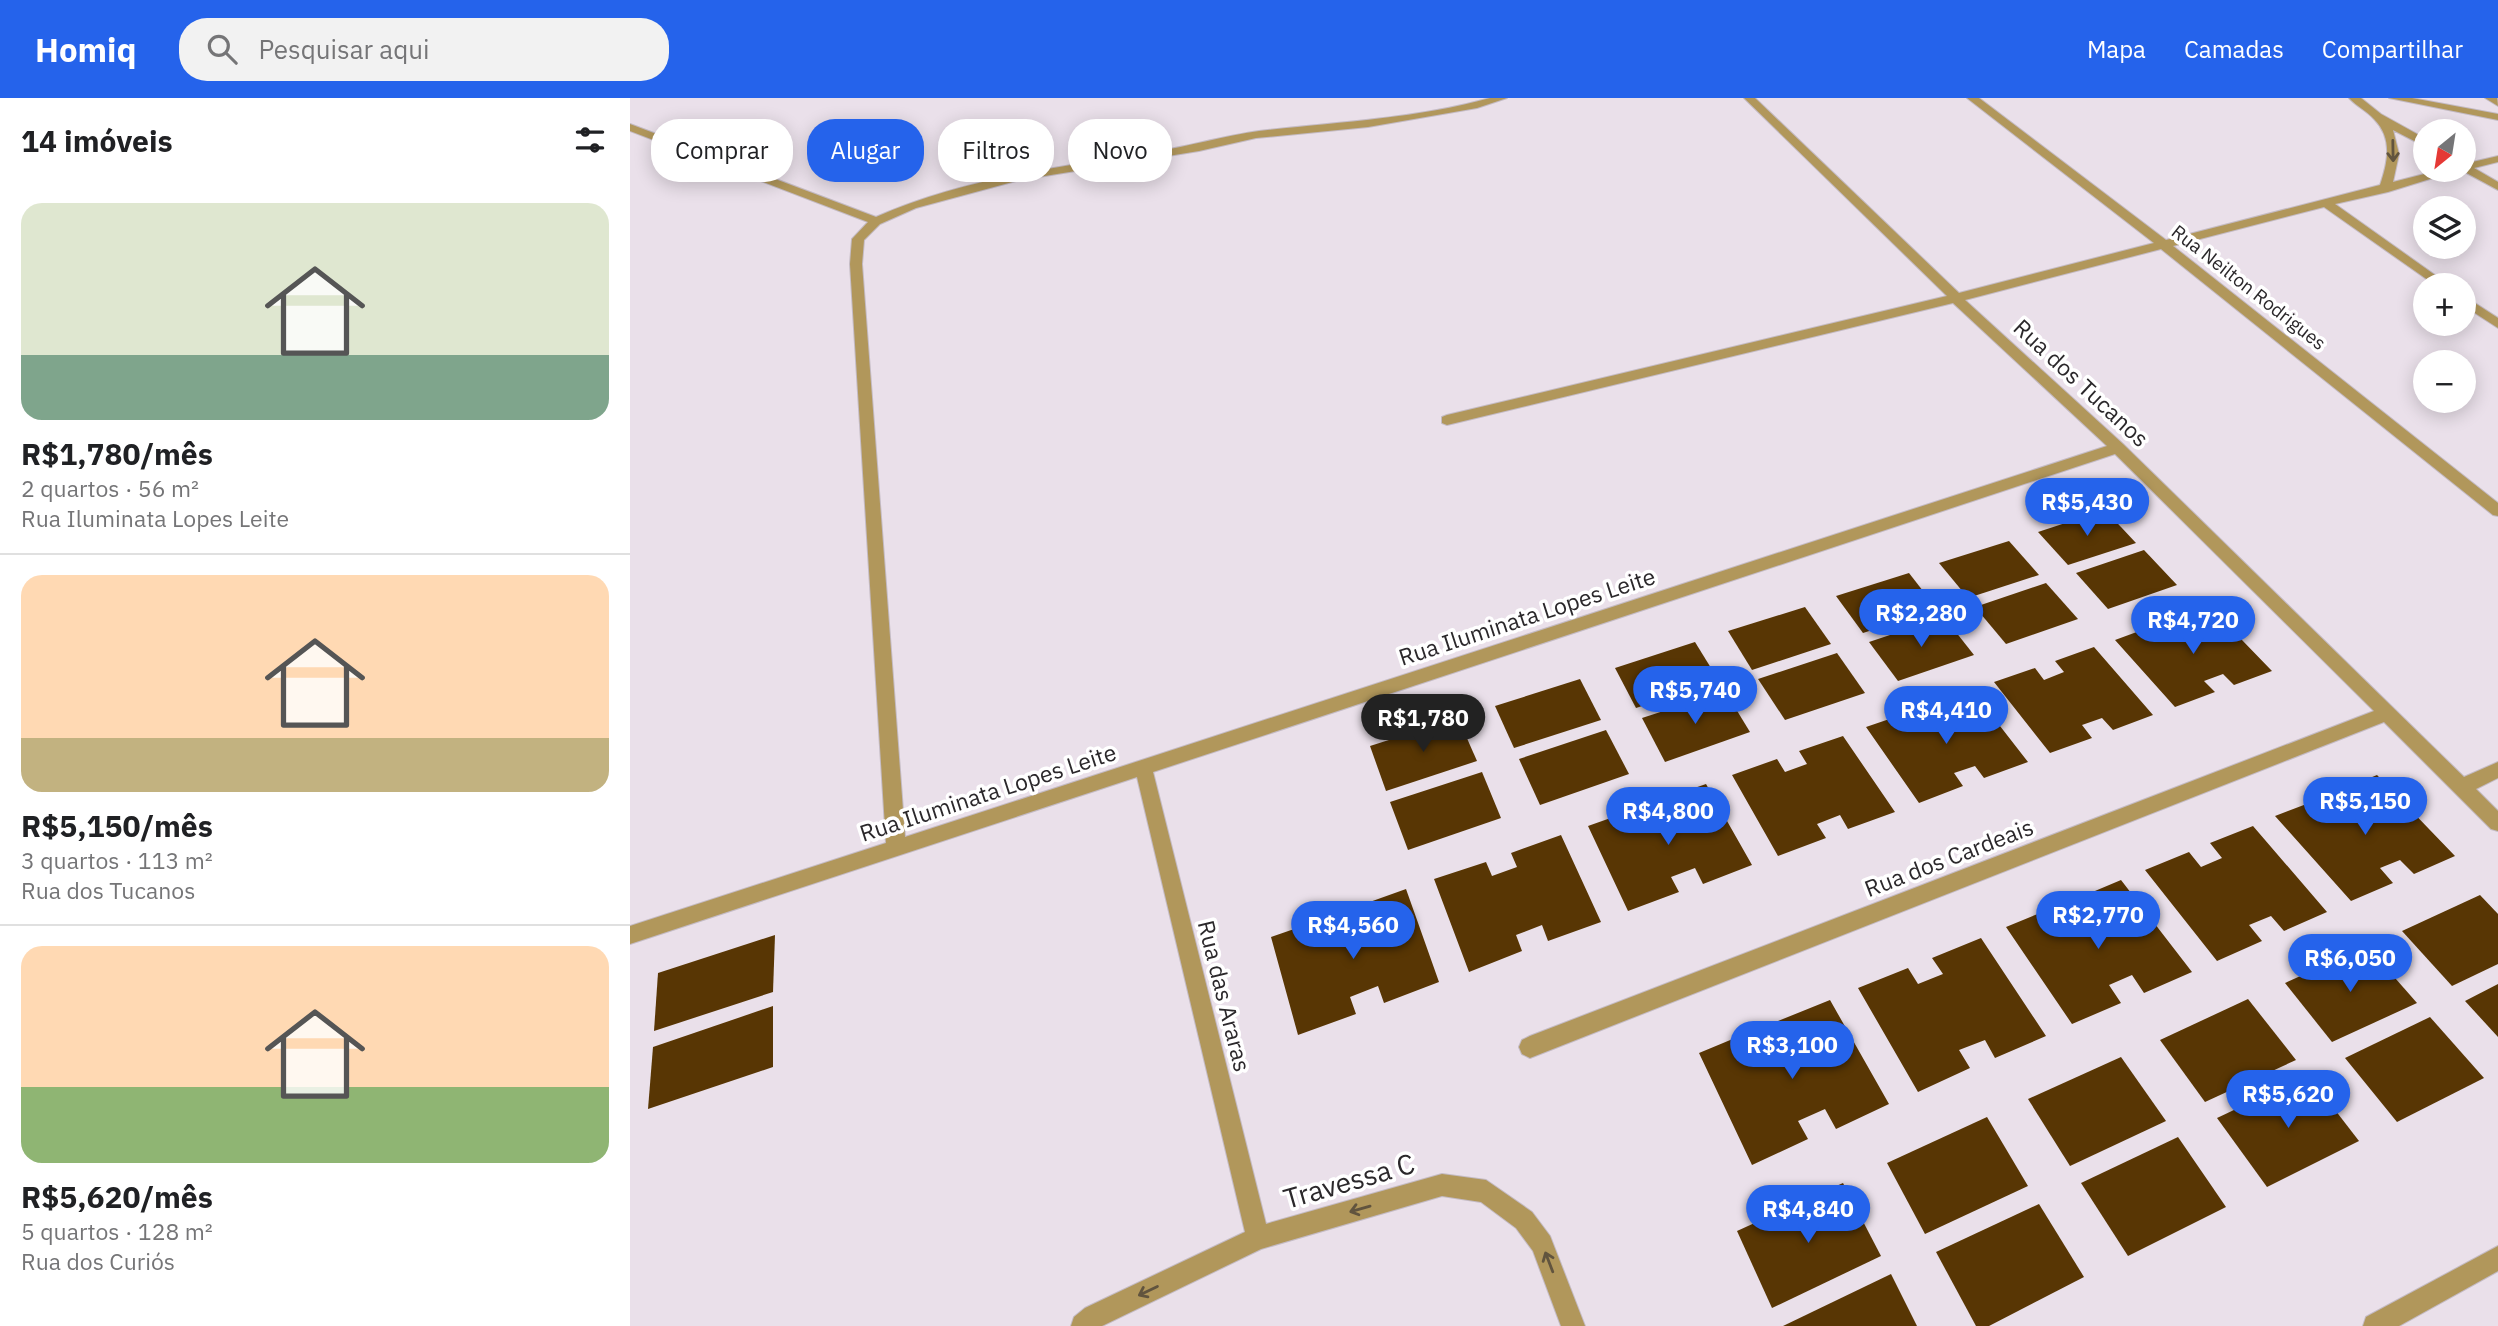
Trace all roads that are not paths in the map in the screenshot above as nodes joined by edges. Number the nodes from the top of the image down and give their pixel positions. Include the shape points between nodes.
1 (1502, 98) edge
2 (1749, 98) edge
3 (1972, 98) edge
4 (2354, 98) edge
5 (2394, 98) edge
6 (2490, 98) edge
7 (2498, 103) edge
8 (2377, 116) junction
9 (2498, 117) edge
10 (630, 127) edge
11 (2413, 137) edge
12 (2498, 159) edge
13 (2476, 164) edge
14 (2476, 174) edge
15 (2413, 182) edge
16 (2498, 187) edge
17 (2384, 190) junction
18 (2326, 203) junction
19 (876, 220) junction
20 (2163, 244) junction
21 (2426, 273) edge
22 (1956, 298) junction
23 (2476, 308) edge
24 (2498, 324) edge
25 (1447, 420) dead end
26 (2118, 448) junction
27 (2498, 511) edge
28 (2386, 714) junction
29 (1143, 766) junction
30 (2498, 769) edge
31 (2461, 787) junction
32 (2498, 823) edge
33 (897, 847) junction
34 (630, 934) edge
35 (1530, 1047) dead end
36 (1258, 1238) junction
37 (2498, 1258) edge
38 (1083, 1326) edge
39 (1573, 1326) edge
40 (2375, 1326) edge

1 - 19 street via 1368,124 1256,135 1020,177 912,205
2 - 22 street, Rua dos Tucanos
3 - 20 street, Rua Neilton Rodrigues
4 - 8 street
5 - 9 street
6 - 7 street
8 - 11 street
8 -> 17 street via 2391,131 2395,148
10 - 19 street
12 - 13 street
14 - 16 street
15 - 17 street
17 - 18 street
18 - 20 street
18 - 21 street
19 - 33 street via 858,239 856,264
20 - 22 street
20 - 27 street, Rua Neilton Rodrigues
22 - 25 street
22 - 26 street, Rua dos Tucanos
23 - 24 street
26 - 28 street, Rua dos Tucanos
26 - 29 street, Rua Iluminata Lopes Leite
28 - 31 street, Rua dos Tucanos
28 - 35 street, Rua dos Cardeais
29 - 33 street, Rua Iluminata Lopes Leite
29 - 36 street, Rua das Araras
30 - 31 street
31 - 32 street, Rua dos Tucanos
33 - 34 street, Rua Iluminata Lopes Leite
36 -> 38 street, Travessa C
39 -> 36 street, Travessa C via 1542,1244 1524,1220 1486,1191 1442,1185
37 - 40 street

